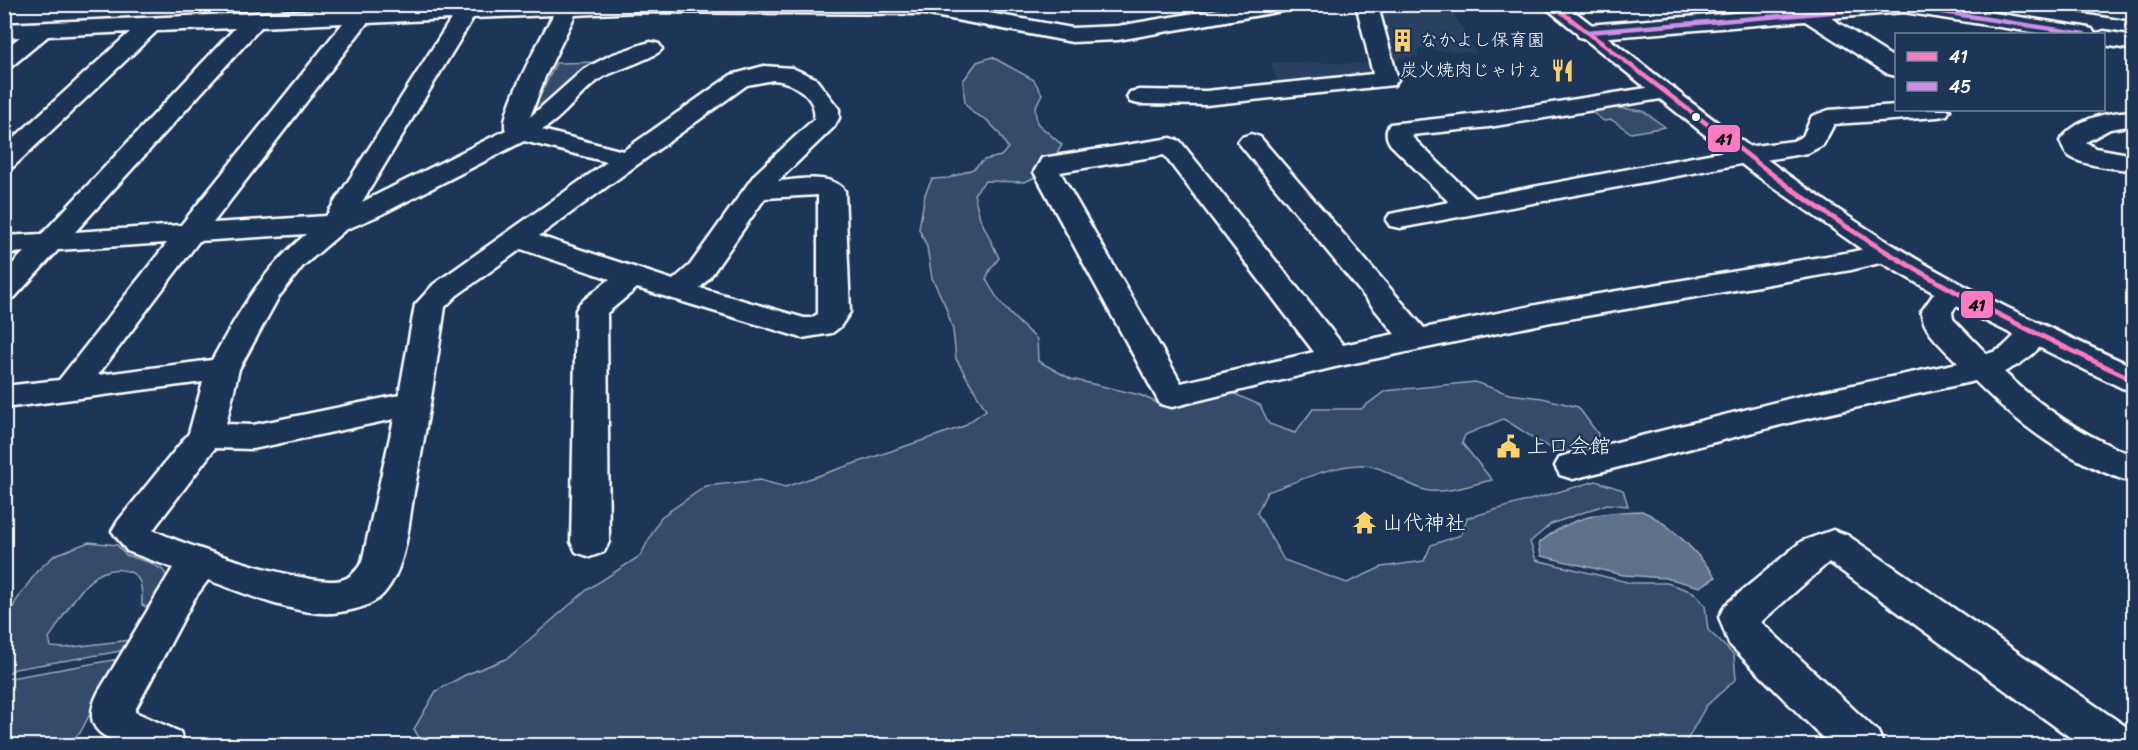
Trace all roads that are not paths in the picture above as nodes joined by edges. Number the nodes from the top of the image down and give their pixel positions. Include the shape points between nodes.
1 (137, 4) edge
2 (280, 4) edge
3 (1288, 4) edge
4 (1366, 4) edge
5 (1377, 4) edge
6 (1403, 4) edge
7 (1551, 4) edge
8 (2074, 4) edge
9 (638, 5) edge
10 (741, 5) edge
11 (668, 6) junction
12 (1918, 6) edge
13 (468, 8) edge
14 (566, 10) junction
15 (1808, 14) junction
16 (2133, 14) edge
17 (361, 16) junction
18 (259, 20) junction
19 (151, 25) junction
20 (107, 26) junction
21 (44, 29) junction
22 (4, 31) edge
23 (1587, 32) junction
24 (2079, 33) edge
25 (2105, 38) edge
26 (2133, 43) edge
27 (4, 61) edge
28 (1895, 68) edge
29 (1665, 92) junction
30 (1139, 97) dead end
31 (1922, 111) edge
32 (2133, 118) edge
33 (520, 132) junction
34 (1251, 142) dead end
35 (1746, 155) junction
36 (629, 160) junction
37 (4, 161) edge
38 (2133, 163) edge
39 (756, 190) junction
40 (1469, 207) junction
41 (1400, 220) dead end
42 (334, 224) junction
43 (192, 233) junction
44 (518, 238) junction
45 (50, 242) junction
46 (4, 245) edge
47 (1886, 253) junction
48 (632, 277) junction
49 (680, 290) junction
50 (4, 291) edge
51 (1951, 291) junction
52 (2034, 334) junction
53 (1416, 339) junction
54 (1335, 357) junction
55 (223, 369) junction
56 (1982, 369) junction
57 (2133, 380) edge
58 (69, 390) junction
59 (4, 397) edge
60 (414, 403) junction
61 (206, 436) junction
62 (1573, 466) dead end
63 (2133, 470) edge
64 (590, 542) dead end
65 (200, 562) junction
66 (165, 746) edge
67 (1862, 746) edge
68 (2118, 746) edge

1 - 20 main road
2 - 18 main road
3 - 10 main road via 1118,33 1072,35 924,8
4 - 30 main road via 1386,80 1206,98
5 - 6 main road
7 - 23 main road
8 - 16 main road
9 - 11 main road
9 - 14 main road
10 - 11 main road
11 - 33 main road via 656,39 592,74 540,121
12 - 15 main road
12 - 24 main road
13 - 14 main road
13 - 17 main road
13 - 42 main road
14 - 33 main road via 516,120
15 - 23 main road
15 - 28 main road
17 - 18 main road
17 - 43 main road
18 - 19 main road
18 - 45 main road
19 - 20 main road
19 - 37 main road
20 - 21 main road
21 - 22 main road
21 - 27 main road
23 - 29 main road
25 - 26 main road
29 - 35 main road
29 - 40 main road via 1488,120 1399,129 1400,140
31 - 35 main road via 1829,117 1821,121 1814,140 1799,148
32 - 38 main road via 2107,121 2073,141 2077,150
33 - 36 main road
33 - 42 main road
34 - 53 main road
35 - 40 main road
35 - 47 main road
36 - 39 main road via 739,80 768,74 794,77 807,83 826,107 828,117
36 - 44 main road
39 - 49 main road via 700,271
39 - 49 main road via 823,187 831,191 835,312 831,320 822,326 802,328
40 - 41 main road
42 - 43 main road
42 - 55 main road via 293,260 264,295
43 - 45 main road
43 - 58 main road
44 - 48 main road
44 - 60 main road via 430,305
45 - 46 main road
45 - 50 main road
47 - 51 main road
47 - 53 main road
48 - 49 main road
48 - 64 main road via 591,310
51 - 52 main road
51 - 56 main road via 1936,312 1938,322
52 - 56 main road via 2014,355
52 - 57 main road
53 - 54 main road
54 - 54 main road via 1171,146 1051,164 1047,172 1172,396
55 - 58 main road
55 - 61 main road
56 - 62 main road via 1796,409
56 - 63 main road via 2020,405 2057,432
58 - 59 main road
60 - 61 main road via 254,437
60 - 65 main road via 381,565 368,585 340,597 312,597
61 - 65 main road via 131,531 141,541
65 - 66 main road via 180,588 113,710 115,724
67 - 68 main road via 1743,632 1739,617 1816,551 1833,545

